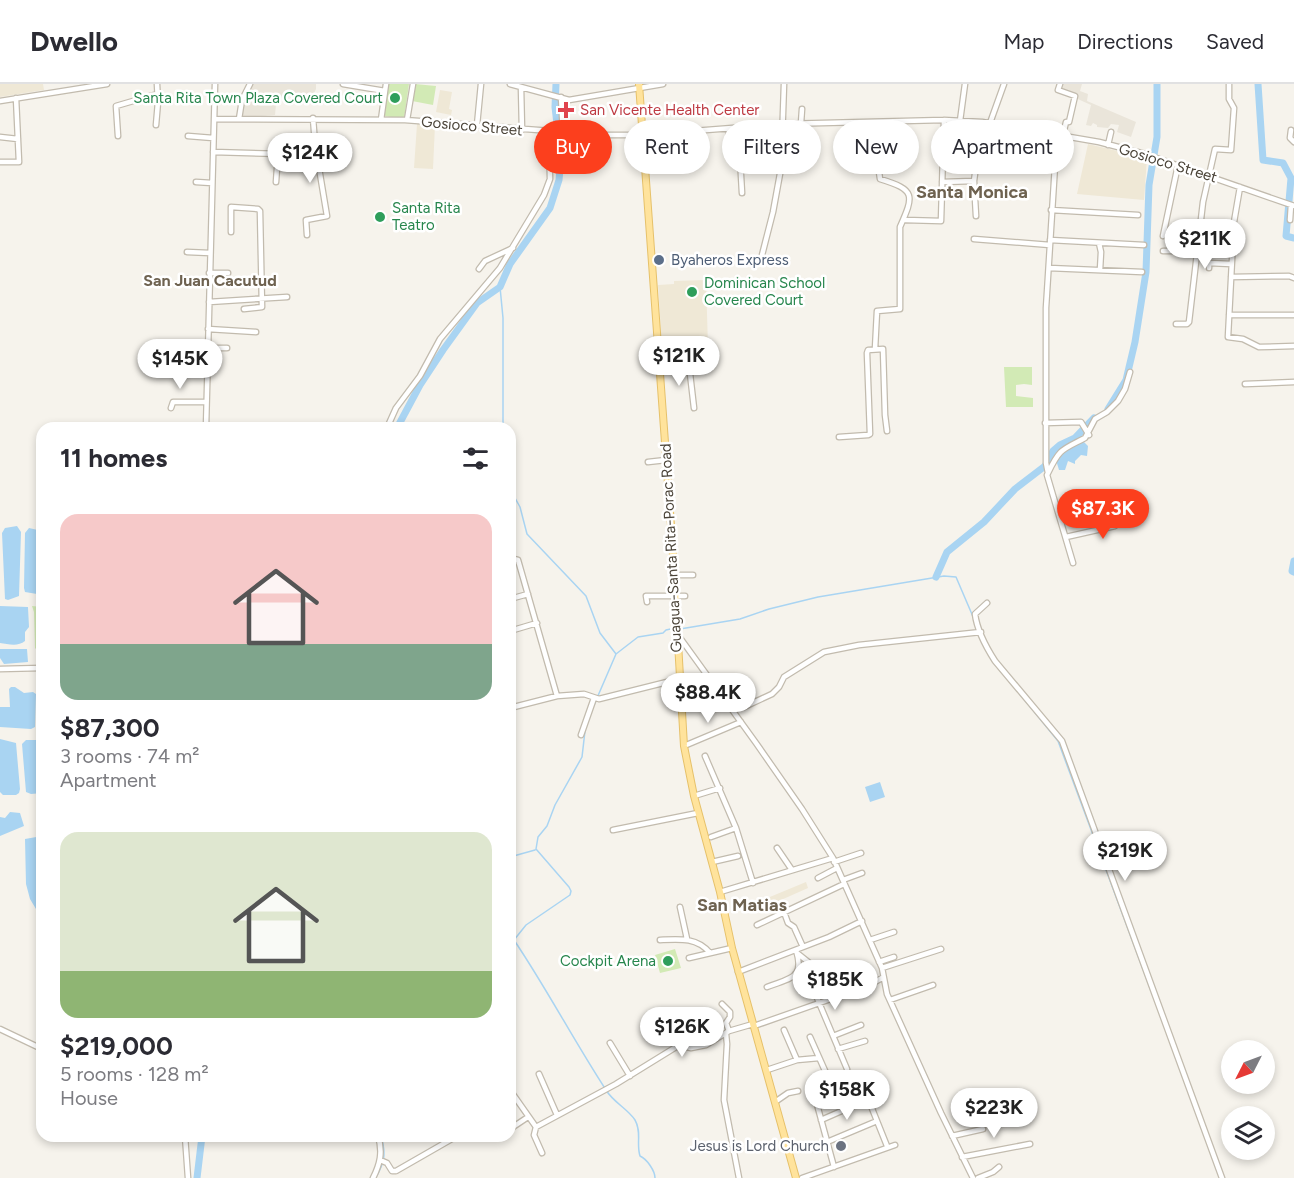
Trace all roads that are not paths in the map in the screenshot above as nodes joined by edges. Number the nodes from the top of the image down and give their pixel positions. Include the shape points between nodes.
1 (44, 84) edge
2 (107, 84) edge
3 (157, 84) edge
4 (214, 84) edge
5 (250, 84) edge
6 (343, 84) edge
7 (386, 84) edge
8 (412, 84) edge
9 (482, 84) edge
10 (510, 84) edge
11 (663, 84) edge
12 (784, 84) edge
13 (965, 84) edge
14 (1004, 84) edge
15 (1060, 84) edge
16 (1229, 84) edge
17 (520, 87) junction
18 (639, 87) edge
19 (385, 91) junction
20 (46, 93) junction
21 (157, 94) junction
22 (561, 97) junction
23 (16, 98) junction
24 (0, 100) edge
25 (802, 109) dead end
26 (313, 118) junction
27 (214, 119) junction
28 (239, 119) junction
29 (381, 120) junction
30 (407, 120) junction
31 (562, 120) edge
32 (641, 120) edge
33 (782, 120) edge
34 (801, 120) edge
35 (931, 120) edge
36 (960, 120) edge
37 (991, 120) edge
38 (1069, 120) edge
39 (821, 123) edge
40 (156, 125) dead end
41 (477, 125) junction
42 (522, 130) junction
43 (1291, 130) dead end
44 (534, 131) edge
45 (1112, 132) dead end
46 (118, 136) dead end
47 (188, 136) dead end
48 (0, 137) edge
49 (1074, 137) edge
50 (213, 138) junction
51 (18, 139) junction
52 (1294, 142) edge
53 (1108, 145) junction
54 (213, 152) junction
55 (278, 154) junction
56 (284, 154) dead end
57 (0, 162) edge
58 (1178, 165) junction
59 (549, 174) edge
60 (645, 174) edge
61 (741, 174) edge
62 (780, 174) edge
63 (879, 174) edge
64 (942, 174) edge
65 (975, 174) edge
66 (1054, 174) edge
67 (1208, 175) junction
68 (974, 181) junction
69 (196, 182) dead end
70 (276, 182) dead end
71 (942, 182) junction
72 (212, 183) junction
73 (1240, 187) junction
74 (742, 193) dead end
75 (1291, 204) edge
76 (1051, 210) junction
77 (1138, 214) dead end
78 (976, 216) dead end
79 (905, 220) junction
80 (1290, 220) dead end
81 (231, 232) dead end
82 (307, 235) dead end
83 (1163, 236) dead end
84 (1184, 238) dead end
85 (974, 239) dead end
86 (1050, 243) junction
87 (1099, 243) junction
88 (1144, 245) dead end
89 (513, 248) junction
90 (1162, 251) dead end
91 (1180, 251) junction
92 (1196, 251) junction
93 (187, 252) dead end
94 (210, 253) junction
95 (783, 263) dead end
96 (1231, 264) junction
97 (1049, 268) junction
98 (1209, 268) dead end
99 (479, 269) dead end
100 (1100, 270) junction
101 (1142, 272) dead end
102 (209, 273) junction
103 (228, 273) dead end
104 (1231, 277) junction
105 (1294, 278) edge
106 (187, 279) dead end
107 (209, 282) junction
108 (287, 297) dead end
109 (262, 299) junction
110 (208, 302) junction
111 (244, 309) dead end
112 (1229, 315) junction
113 (1294, 315) edge
114 (1176, 324) dead end
115 (208, 329) junction
116 (256, 332) dead end
117 (1294, 346) edge
118 (207, 348) junction
119 (226, 348) dead end
120 (875, 349) junction
121 (709, 364) dead end
122 (688, 368) junction
123 (660, 371) junction
124 (1130, 372) dead end
125 (1294, 382) edge
126 (1245, 384) dead end
127 (206, 402) junction
128 (171, 408) dead end
129 (694, 408) dead end
130 (206, 422) edge
131 (390, 422) edge
132 (1046, 423) junction
133 (1087, 430) junction
134 (887, 431) dead end
135 (839, 437) dead end
136 (666, 460) junction
137 (648, 462) dead end
138 (1048, 471) junction
139 (1136, 519) dead end
140 (1066, 537) junction
141 (516, 560) edge
142 (1073, 563) dead end
143 (693, 574) dead end
144 (673, 575) junction
145 (528, 594) junction
146 (674, 596) junction
147 (685, 596) dead end
148 (516, 597) edge
149 (646, 602) dead end
150 (987, 603) dead end
151 (537, 624) junction
152 (516, 629) edge
153 (676, 631) junction
154 (981, 632) junction
155 (36, 668) edge
156 (0, 669) edge
157 (679, 679) junction
158 (557, 696) junction
159 (594, 698) junction
160 (516, 706) edge
161 (731, 707) junction
162 (741, 722) junction
163 (581, 735) dead end
164 (684, 746) junction
165 (705, 756) dead end
166 (720, 788) junction
167 (694, 796) junction
168 (698, 813) junction
169 (736, 828) junction
170 (613, 830) dead end
171 (711, 837) dead end
172 (777, 848) dead end
173 (861, 854) dead end
174 (738, 856) dead end
175 (833, 860) junction
176 (712, 862) junction
177 (837, 868) junction
178 (792, 870) junction
179 (862, 873) dead end
180 (818, 878) dead end
181 (843, 882) junction
182 (753, 883) junction
183 (720, 892) junction
184 (680, 907) dead end
185 (784, 912) junction
186 (862, 921) junction
187 (757, 925) dead end
188 (894, 932) dead end
189 (687, 939) junction
190 (660, 940) dead end
191 (870, 940) junction
192 (803, 947) junction
193 (732, 948) junction
194 (941, 949) dead end
195 (796, 951) junction
196 (710, 953) junction
197 (894, 957) dead end
198 (688, 958) dead end
199 (879, 962) junction
200 (882, 968) junction
201 (738, 972) junction
202 (795, 974) junction
203 (818, 975) dead end
204 (882, 978) junction
205 (933, 985) dead end
206 (767, 987) dead end
207 (864, 988) dead end
208 (842, 995) dead end
209 (891, 1000) junction
210 (722, 1004) dead end
211 (819, 1004) junction
212 (754, 1025) junction
213 (861, 1025) dead end
214 (0, 1029) edge
215 (784, 1030) dead end
216 (727, 1032) junction
217 (833, 1036) junction
218 (810, 1037) dead end
219 (865, 1041) dead end
220 (610, 1043) dead end
221 (36, 1046) edge
222 (838, 1050) junction
223 (819, 1058) junction
224 (797, 1060) junction
225 (847, 1069) dead end
226 (766, 1070) junction
227 (826, 1073) dead end
228 (539, 1074) dead end
229 (630, 1076) junction
230 (812, 1086) dead end
231 (798, 1091) dead end
232 (815, 1096) junction
233 (868, 1099) junction
234 (517, 1100) edge
235 (775, 1102) junction
236 (557, 1115) junction
237 (528, 1117) junction
238 (821, 1120) junction
239 (877, 1121) junction
240 (516, 1125) edge
241 (536, 1127) junction
242 (983, 1129) dead end
243 (952, 1136) junction
244 (185, 1142) edge
245 (379, 1142) edge
246 (447, 1142) edge
247 (826, 1142) junction
248 (1030, 1144) dead end
249 (895, 1145) dead end
250 (887, 1146) junction
251 (542, 1153) dead end
252 (962, 1157) junction
253 (383, 1161) junction
254 (834, 1167) junction
255 (999, 1167) dead end
256 (188, 1178) edge
257 (373, 1178) edge
258 (739, 1178) edge
259 (796, 1178) edge
260 (802, 1178) edge
261 (973, 1178) edge
262 (978, 1178) edge
263 (1222, 1178) edge

1 - 20 street
2 - 20 street
3 - 21 street
4 - 27 street
5 - 28 street
6 - 19 street
7 - 19 street
8 - 30 street
9 - 41 street
10 - 17 street
11 - 18 street
12 - 33 street
13 - 36 street
14 - 37 street
15 - 38 street via 1058,90 1075,96
16 - 67 street via 1229,99 1234,108 1231,150 1215,150
17 - 22 street
17 - 42 street
18 - 22 street via 569,100
18 - 32 main road, Guagua-Santa Rita-Porac Road
19 - 29 street
20 - 23 street
21 - 40 street
21 - 46 street via 116,106
22 - 31 street
23 - 24 street
23 - 51 street
25 - 34 street
26 - 28 street, Gosioco Street
26 - 29 street, Gosioco Street
26 - 82 street via 327,216 306,220
27 - 28 street, Gosioco Street
27 - 50 street
29 - 30 street, Gosioco Street
30 - 41 street, Gosioco Street
35 - 39 street, Gosioco Street
41 - 42 street, Gosioco Street
42 - 44 street, Gosioco Street
43 - 52 street
45 - 53 street
47 - 50 street
48 - 51 street
49 - 53 street, Gosioco Street
50 - 54 street
51 - 57 street via 19,162
53 - 58 street, Gosioco Street
54 - 55 street
54 - 72 street
55 - 56 street
55 - 70 street
58 - 67 street, Gosioco Street
58 - 83 street
59 - 89 street via 544,195
60 - 123 main road, Guagua-Santa Rita-Porac Road
61 - 74 street
62 - 95 street via 760,259
63 - 79 street via 880,179 910,194
64 - 71 street
65 - 68 street
66 - 76 street
67 - 73 street, Gosioco Street
67 - 92 street
68 - 71 street
68 - 78 street
69 - 72 street
71 - 79 street via 940,221
72 - 94 street
73 - 75 street, Gosioco Street
73 - 96 street
75 - 80 street
76 - 77 street
76 - 86 street
79 - 120 street via 900,227 900,309 876,313
81 - 109 street via 231,207 260,210
84 - 91 street
85 - 86 street
86 - 87 street
86 - 97 street
87 - 88 street
87 - 100 street
89 - 99 street via 485,261
89 - 131 street via 440,339
90 - 91 street
91 - 92 street
92 - 114 street via 1189,322
93 - 94 street
94 - 102 street
96 - 98 street via 1209,263
96 - 104 street
97 - 100 street
97 - 132 street
100 - 101 street
102 - 103 street
102 - 107 street
104 - 105 street
104 - 112 street
106 - 107 street
107 - 110 street
108 - 109 street
109 - 110 street
109 - 111 street via 260,309
110 - 115 street
112 - 113 street
112 - 117 street via 1228,337 1259,347
115 - 116 street
115 - 118 street
118 - 119 street
118 - 127 street
120 - 134 street via 883,350
120 - 135 street via 867,353 870,434
121 - 122 street
122 - 123 street
122 - 129 street
123 - 136 main road, Guagua-Santa Rita-Porac Road
124 - 133 street via 1118,401
125 - 126 street
127 - 128 street via 173,402
127 - 130 street
132 - 133 street via 1081,422
132 - 138 street
133 - 138 street via 1060,451
136 - 137 street
136 - 144 main road, Guagua-Santa Rita-Porac Road
138 - 140 street
139 - 140 street
140 - 142 street
141 - 145 street
143 - 144 street
144 - 146 main road, Guagua-Santa Rita-Porac Road
145 - 148 street
145 - 151 street
146 - 147 street
146 - 149 street via 646,596
146 - 153 main road, Guagua-Santa Rita-Porac Road
150 - 154 street via 975,614
151 - 152 street
151 - 158 street
153 - 157 main road, Guagua-Santa Rita-Porac Road
153 - 161 street
154 - 161 street via 833,650 784,677 772,694 744,707
154 - 263 street via 995,661 1062,741
155 - 156 street
157 - 159 street
157 - 164 main road, Guagua-Santa Rita-Porac Road
158 - 159 street via 584,694
158 - 160 street
159 - 163 street
161 - 162 street
162 - 164 street
162 - 175 street
164 - 167 main road, Guagua-Santa Rita-Porac Road
165 - 166 street
166 - 167 street
166 - 169 street
167 - 168 main road, Guagua-Santa Rita-Porac Road
168 - 170 street
168 - 176 main road, Guagua-Santa Rita-Porac Road
169 - 171 street
169 - 182 street
172 - 178 street
173 - 175 street
174 - 176 street
175 - 177 street
175 - 178 street
176 - 183 main road, Guagua-Santa Rita-Porac Road
177 - 180 street
177 - 181 street
178 - 182 street
179 - 181 street
181 - 185 street
181 - 186 street
182 - 183 street
183 - 193 main road, Guagua-Santa Rita-Porac Road
184 - 189 street
185 - 187 street
185 - 192 street
186 - 191 street
186 - 192 street
188 - 191 street
189 - 190 street
189 - 196 street
191 - 199 street
192 - 195 street
193 - 196 street
193 - 201 main road, Guagua-Santa Rita-Porac Road
194 - 200 street
195 - 201 street
195 - 202 street via 799,968
195 - 203 street
196 - 198 street
197 - 199 street
199 - 200 street
200 - 204 street
201 - 212 main road, Guagua-Santa Rita-Porac Road
202 - 206 street
202 - 211 street via 812,986
204 - 207 street
204 - 209 street
205 - 209 street
208 - 211 street
209 - 243 street
210 - 216 street via 730,1012
211 - 212 street
211 - 217 street
212 - 216 street
212 - 226 main road, Guagua-Santa Rita-Porac Road
213 - 217 street
214 - 221 street
215 - 224 street
216 - 229 street via 706,1046 676,1047
216 - 258 street via 724,1100
217 - 222 street
218 - 223 street
219 - 222 street
220 - 229 street
222 - 225 street
223 - 224 street
223 - 227 street
224 - 226 street
226 - 235 main road, Guagua-Santa Rita-Porac Road
228 - 236 street
229 - 236 street
230 - 232 street
231 - 235 street
232 - 233 street via 859,1076
232 - 238 street
233 - 238 street
233 - 239 street
234 - 237 street
235 - 259 main road, Guagua-Santa Rita-Porac Road
236 - 241 street
237 - 240 street
237 - 241 street
238 - 247 street
239 - 247 street
239 - 250 street
241 - 251 street via 534,1135
242 - 243 street
243 - 252 street
244 - 256 street
245 - 253 street
246 - 253 street via 396,1172
247 - 254 street
248 - 252 street
249 - 250 street
250 - 254 street
252 - 261 street
253 - 257 street
254 - 260 street
255 - 262 street

